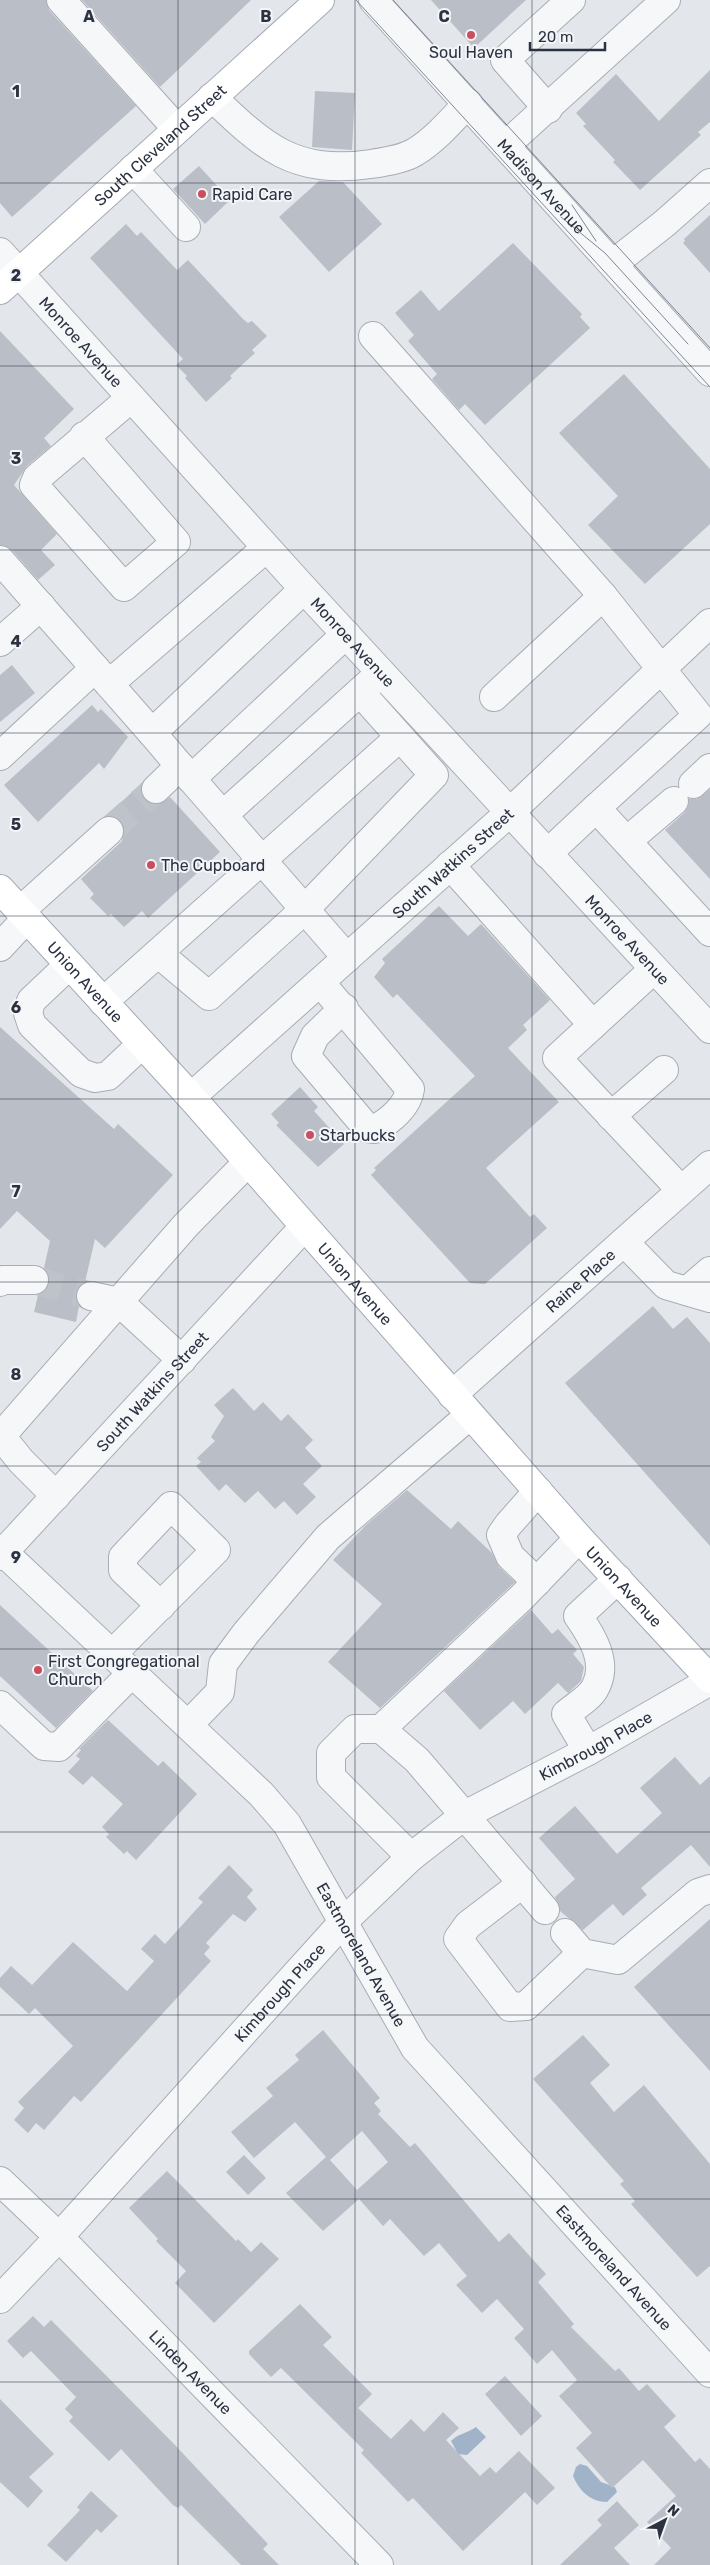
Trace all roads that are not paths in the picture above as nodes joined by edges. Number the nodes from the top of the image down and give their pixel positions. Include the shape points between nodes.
1 (60, 0) edge
2 (320, 0) edge
3 (373, 0) edge
4 (571, 0) edge
5 (666, 0) edge
6 (212, 97) junction
7 (468, 103) junction
8 (548, 109) junction
9 (177, 129) junction
10 (506, 145) junction
11 (133, 169) junction
12 (710, 183) edge
13 (186, 227) dead end
14 (0, 252) edge
15 (613, 264) junction
16 (10, 281) edge
17 (373, 336) dead end
18 (710, 372) edge
19 (131, 398) junction
20 (84, 436) junction
21 (266, 548) junction
22 (0, 560) edge
23 (304, 589) junction
24 (603, 596) junction
25 (41, 606) junction
26 (710, 623) edge
27 (346, 634) junction
28 (0, 642) edge
29 (661, 669) junction
30 (382, 673) junction
31 (102, 676) junction
32 (360, 692) junction
33 (494, 697) dead end
34 (704, 723) edge
35 (152, 733) junction
36 (400, 737) junction
37 (0, 756) edge
38 (186, 772) junction
39 (692, 784) edge
40 (156, 789) tunnel mouth
41 (596, 808) junction
42 (510, 813) junction
43 (223, 815) junction
44 (109, 831) tunnel mouth
45 (627, 842) junction
46 (548, 854) junction
47 (263, 861) junction
48 (450, 866) junction
49 (0, 890) edge
50 (304, 910) junction
51 (23, 915) junction
52 (710, 932) edge
53 (0, 947) edge
54 (159, 954) junction
55 (347, 958) junction
56 (69, 965) junction
57 (654, 969) junction
58 (320, 982) junction
59 (103, 1002) junction
60 (344, 1008) dead end
61 (593, 1025) junction
62 (710, 1029) edge
63 (142, 1044) junction
64 (664, 1070) dead end
65 (191, 1097) junction
66 (611, 1116) junction
67 (248, 1162) junction
68 (710, 1165) edge
69 (681, 1190) junction
70 (304, 1227) junction
71 (624, 1242) junction
72 (710, 1271) edge
73 (34, 1280) tunnel mouth
74 (0, 1282) edge
75 (699, 1294) edge
76 (91, 1296) tunnel mouth
77 (119, 1302) junction
78 (182, 1360) junction
79 (452, 1395) junction
80 (470, 1415) junction
81 (0, 1435) edge
82 (538, 1492) junction
83 (56, 1496) junction
84 (579, 1538) junction
85 (1, 1552) edge
86 (618, 1579) junction
87 (537, 1582) junction
88 (161, 1606) dead end
89 (112, 1654) junction
90 (132, 1672) junction
91 (710, 1680) edge
92 (0, 1705) edge
93 (188, 1726) junction
94 (382, 1729) junction
95 (588, 1750) junction
96 (465, 1815) junction
97 (411, 1856) junction
98 (523, 1883) junction
99 (710, 1889) edge
100 (545, 1910) dead end
101 (342, 1922) junction
102 (0, 2181) edge
103 (59, 2236) junction
104 (0, 2299) edge
105 (710, 2373) edge
106 (379, 2565) edge

1 - 9 street
2 - 6 main road, South Cleveland Street
3 - 7 street, Madison Avenue
4 - 8 street via 505,60
5 - 8 street
6 - 7 street via 254,138 291,160 347,167 414,153
6 - 9 main road, South Cleveland Street
7 - 10 street, Madison Avenue
8 - 10 street
9 - 11 main road, South Cleveland Street
10 - 15 street, Madison Avenue
11 - 13 street
11 - 16 main road, South Cleveland Street
12 - 15 street via 665,224
14 - 16 street, Monroe Avenue
15 - 18 street, Madison Avenue
16 - 19 street, Monroe Avenue
17 - 24 street
19 - 20 street
19 - 21 street, Monroe Avenue
20 - 20 street via 37,478 34,485 124,587 176,542
21 - 23 street, Monroe Avenue
21 - 31 street
22 - 25 street
23 - 27 street, Monroe Avenue
23 - 35 street
24 - 29 street
24 - 33 street
25 - 28 street
25 - 31 street
26 - 29 street, South Watkins Street
27 - 30 street, Monroe Avenue
27 - 38 street
29 - 34 street
29 - 42 street, South Watkins Street
30 - 32 street
30 - 42 street, Monroe Avenue
31 - 35 street
31 - 37 street
32 - 36 street
32 - 43 street
34 - 41 street
35 - 38 street
36 - 47 street
36 - 50 street via 434,775
38 - 40 street
38 - 43 street
39 - 45 street
41 - 45 street
41 - 46 street
42 - 46 street, Monroe Avenue
42 - 48 street, South Watkins Street
43 - 47 street
44 - 51 street
45 - 52 street
46 - 57 street, Monroe Avenue
47 - 50 street
47 - 54 street
48 - 55 street, South Watkins Street
48 - 61 street
49 - 51 main road, Union Avenue
50 - 54 street via 209,996
50 - 55 street
51 - 53 street
51 - 56 main road, Union Avenue
54 - 59 street
55 - 58 street, South Watkins Street
56 - 59 main road, Union Avenue
56 - 63 street via 31,1001 28,1013 32,1025 82,1073 95,1078 108,1076
57 - 61 street
57 - 62 street, Monroe Avenue
58 - 60 street
58 - 65 street, South Watkins Street
59 - 63 main road, Union Avenue
61 - 66 street via 557,1058
63 - 65 main road, Union Avenue
64 - 66 street
65 - 67 main road, Union Avenue
66 - 69 street
67 - 70 main road, Union Avenue
67 - 77 street via 186,1225
68 - 69 street, Raine Place
69 - 71 street, Raine Place
70 - 78 street, South Watkins Street
70 - 79 main road, Union Avenue
71 - 75 street via 666,1285
71 - 79 street, Raine Place
72 - 75 street
73 - 74 street
76 - 77 street
77 - 78 street
77 - 81 street
78 - 83 street, South Watkins Street
79 - 80 main road, Union Avenue
80 - 82 main road, Union Avenue
80 - 93 street via 328,1537 223,1664 220,1692
81 - 83 street
82 - 84 main road, Union Avenue
82 - 87 street via 502,1535 510,1556
83 - 85 street, South Watkins Street
84 - 86 main road, Union Avenue
84 - 87 street
85 - 89 street, Eastmoreland Avenue
86 - 91 main road, Union Avenue
86 - 95 street via 578,1616 593,1638 602,1668 595,1689 566,1714
87 - 94 street
88 - 89 street
89 - 90 street, Eastmoreland Avenue
90 - 92 street via 59,1747 44,1746
90 - 93 street, Eastmoreland Avenue
91 - 95 street, Kimbrough Place
93 - 101 street, Eastmoreland Avenue via 261,1794 287,1824
94 - 96 street via 417,1760
94 - 97 street via 355,1729 331,1753 331,1777
95 - 96 street, Kimbrough Place
96 - 97 street, Kimbrough Place
96 - 98 street
97 - 101 street, Kimbrough Place
98 - 99 street via 468,1925 458,1939 510,2007 526,2006 574,1943 618,1960 698,1893
98 - 100 street
101 - 103 street, Kimbrough Place
101 - 105 street, Eastmoreland Avenue via 415,2048
102 - 103 street, Linden Avenue
103 - 104 street, Kimbrough Place
103 - 106 street, Linden Avenue

